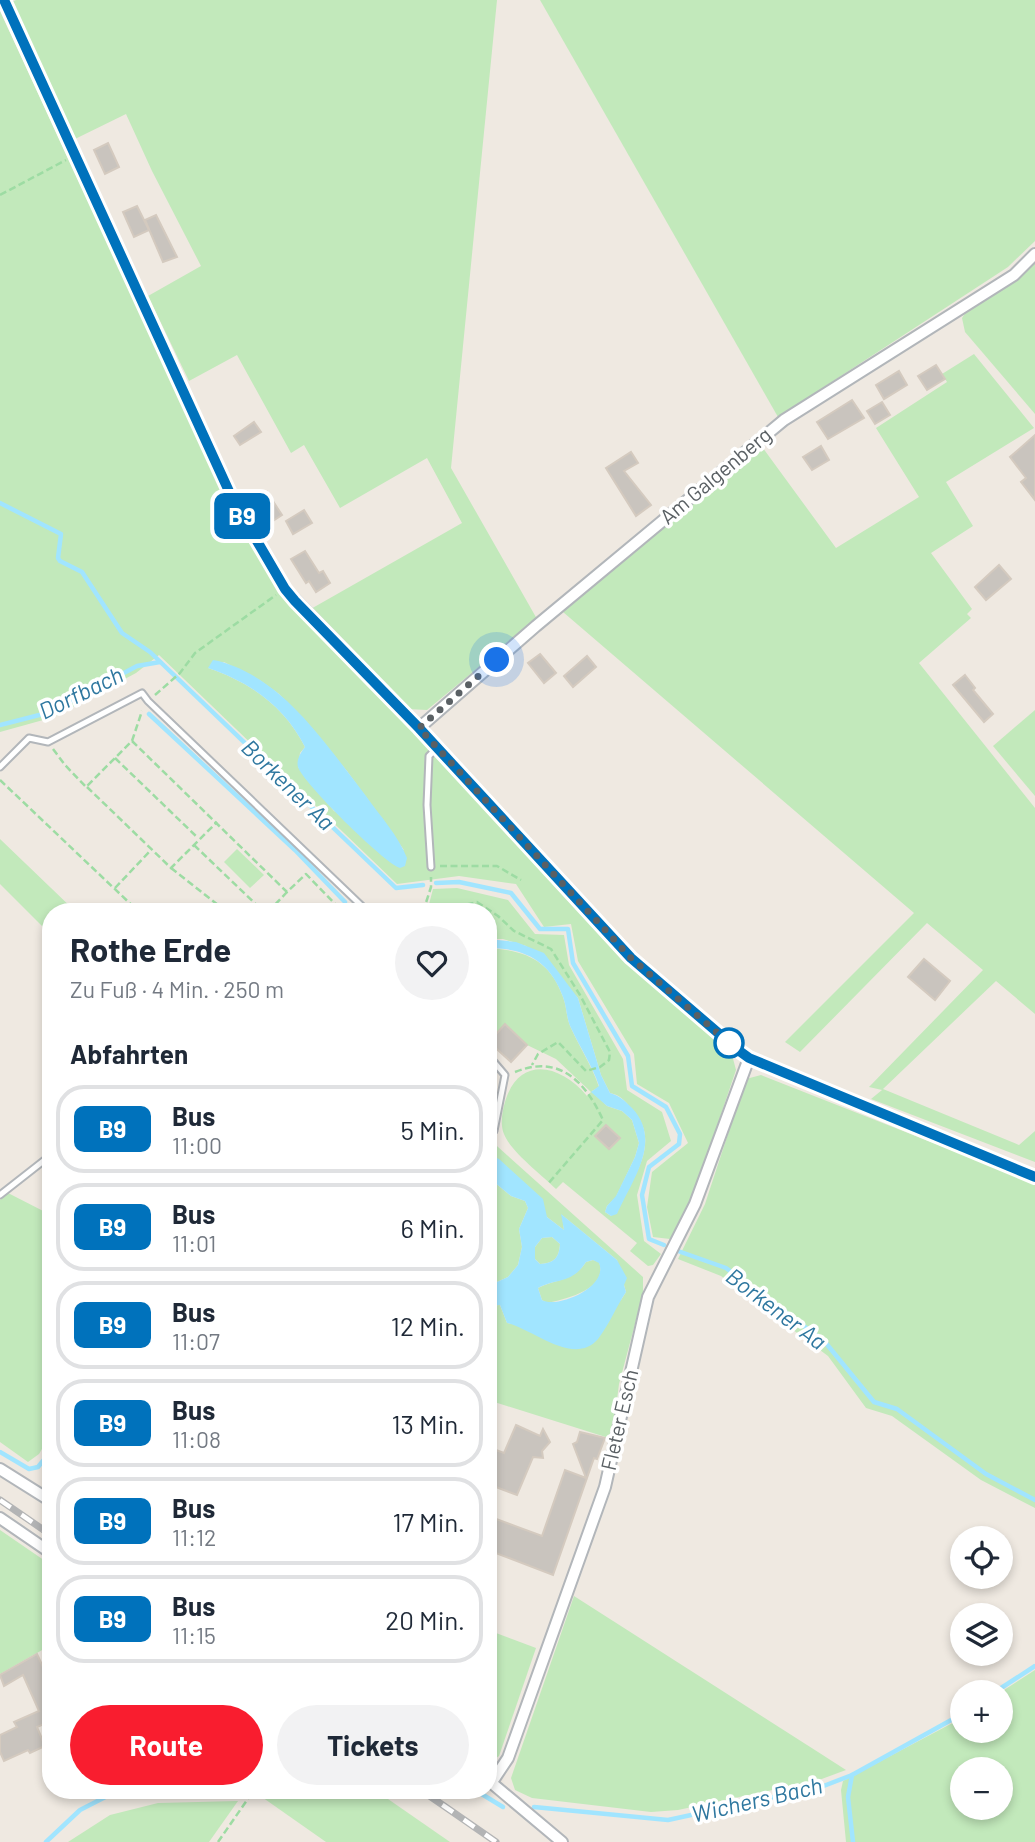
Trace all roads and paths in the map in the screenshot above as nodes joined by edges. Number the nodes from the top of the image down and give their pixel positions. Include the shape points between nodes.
1 (4, 0) edge
2 (75, 155) junction
3 (0, 195) edge
4 (1035, 254) edge
5 (285, 589) junction
6 (148, 701) junction
7 (419, 728) junction
8 (132, 741) junction
9 (48, 742) junction
10 (437, 748) junction
11 (115, 758) junction
12 (0, 767) edge
13 (0, 780) edge
14 (86, 787) junction
15 (217, 822) junction
16 (200, 839) junction
17 (194, 845) junction
18 (151, 850) junction
19 (431, 866) junction
20 (171, 868) junction
21 (521, 880) dead end
22 (114, 889) junction
23 (288, 892) junction
24 (129, 903) edge
25 (216, 903) edge
26 (256, 903) edge
27 (276, 903) edge
28 (334, 903) edge
29 (359, 903) edge
30 (426, 903) edge
31 (497, 915) edge
32 (749, 1058) junction
33 (532, 1065) junction
34 (497, 1066) edge
35 (505, 1075) junction
36 (497, 1116) edge
37 (42, 1162) edge
38 (1035, 1177) edge
39 (547, 1185) dead end
40 (0, 1195) edge
41 (0, 1469) edge
42 (42, 1495) edge
43 (0, 1518) edge
44 (42, 1547) edge
45 (497, 1772) edge
46 (497, 1787) edge
47 (248, 1799) edge
48 (218, 1842) edge
49 (562, 1842) edge

1 - 2 street
2 - 3 path
2 - 5 street via 233,500
4 - 7 street, Am Galgenberg via 1014,275 784,420
5 - 6 path via 195,653
5 - 7 street
6 - 8 path
6 - 9 lane via 142,693
6 - 29 lane
7 - 10 street
8 - 11 path
8 - 15 path
9 - 12 lane via 29,738
9 - 14 path
10 - 19 lane via 429,756
10 - 32 street via 631,958
11 - 14 path
11 - 16 path
13 - 22 path
14 - 18 path
15 - 16 path
15 - 23 path
16 - 17 path
17 - 20 path
17 - 26 path
18 - 20 path
18 - 22 path
19 - 21 path via 497,866
19 - 30 path
20 - 25 path
22 - 24 path
23 - 27 path
23 - 28 path via 306,874
31 - 33 path via 514,931 551,949 610,1052 609,1060 586,1071 558,1042 538,1054
32 - 38 street
32 - 45 street, Fleter Esch via 695,1204 648,1297 605,1487 508,1758
33 - 35 path
33 - 39 path via 557,1067 586,1090 603,1120
34 - 35 lane
35 - 36 lane
37 - 40 lane
41 - 42 street
43 - 44 street
46 - 49 street
47 - 48 path

